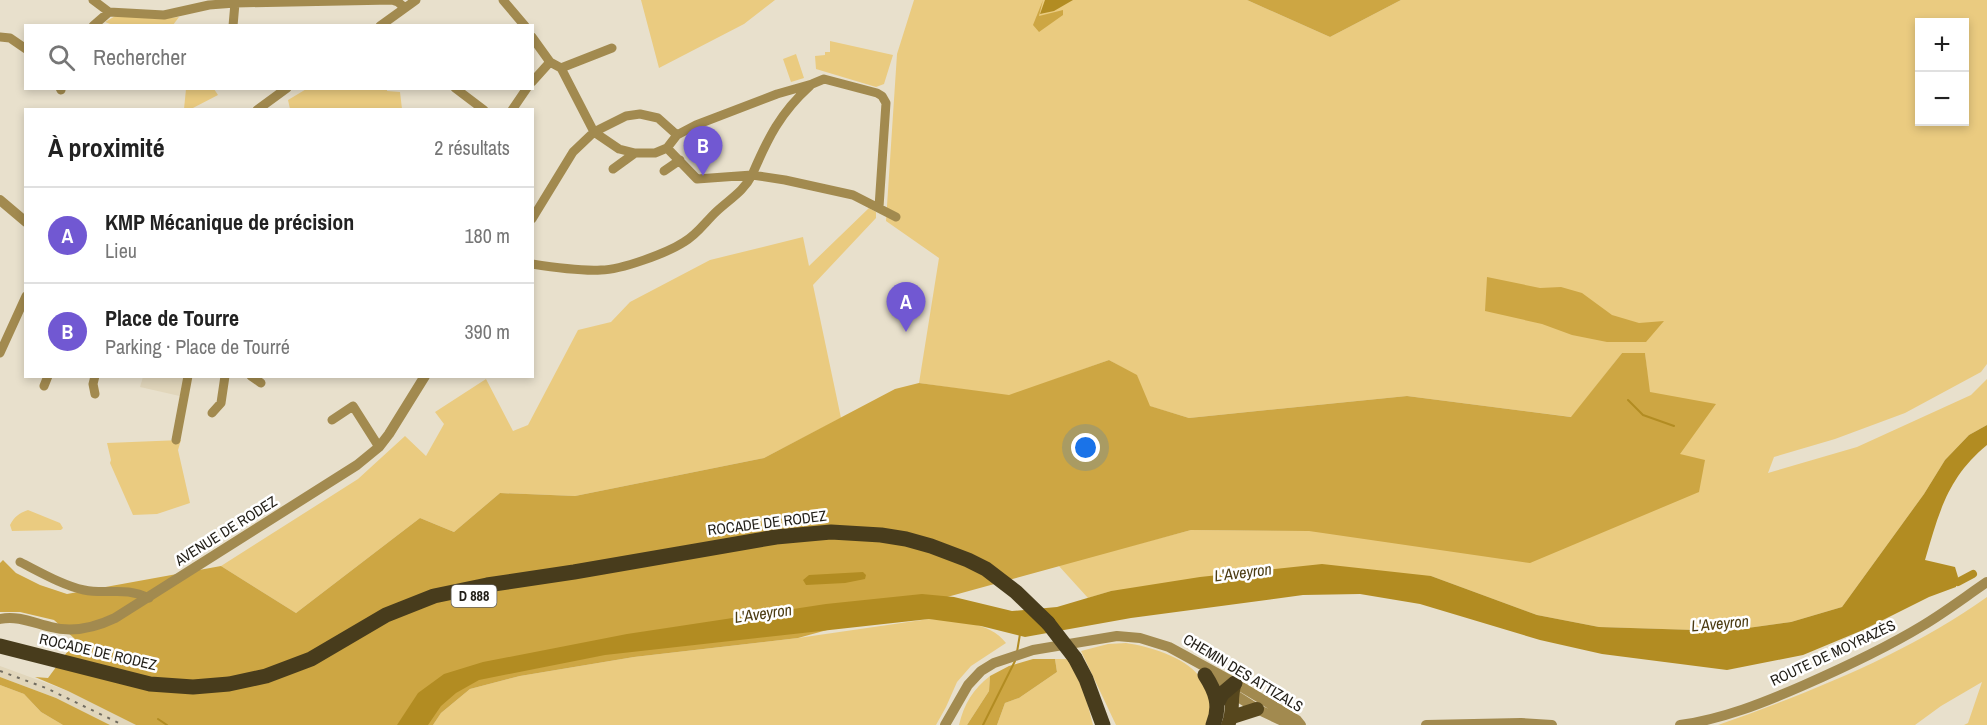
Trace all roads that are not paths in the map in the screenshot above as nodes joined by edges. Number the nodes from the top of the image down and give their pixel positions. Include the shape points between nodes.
1 (93, 0) edge
2 (416, 0) edge
3 (503, 0) edge
4 (234, 3) junction
5 (405, 8) junction
6 (109, 12) junction
7 (95, 24) edge
8 (233, 24) edge
9 (383, 24) edge
10 (523, 24) edge
11 (0, 37) edge
12 (534, 40) edge
13 (24, 48) edge
14 (612, 48) dead end
15 (550, 62) junction
16 (561, 68) junction
17 (534, 80) edge
18 (812, 84) junction
19 (284, 90) edge
20 (458, 90) edge
21 (526, 90) edge
22 (259, 108) edge
23 (481, 108) edge
24 (513, 108) edge
25 (594, 132) junction
26 (678, 135) junction
27 (667, 148) junction
28 (635, 153) junction
29 (680, 160) junction
30 (613, 169) dead end
31 (664, 171) dead end
32 (752, 175) junction
33 (0, 200) edge
34 (879, 207) junction
35 (534, 216) edge
36 (896, 217) dead end
37 (24, 220) edge
38 (534, 264) edge
39 (24, 300) edge
40 (0, 353) edge
41 (94, 378) edge
42 (188, 378) edge
43 (225, 378) edge
44 (255, 378) edge
45 (424, 378) edge
46 (261, 383) dead end
47 (95, 394) dead end
48 (212, 413) dead end
49 (332, 420) dead end
50 (176, 440) dead end
51 (379, 447) junction
52 (20, 562) dead end
53 (967, 563) junction
54 (1987, 582) edge
55 (149, 598) junction
56 (0, 619) edge
57 (0, 646) edge
58 (1169, 647) junction
59 (0, 655) edge
60 (1204, 675) junction
61 (1231, 689) junction
62 (959, 701) junction
63 (1218, 704) junction
64 (1257, 709) junction
65 (1230, 721) edge
66 (1102, 723) edge
67 (945, 725) edge
68 (953, 725) edge
69 (1213, 725) edge
70 (1291, 725) edge
71 (1301, 725) edge
72 (1426, 725) edge
73 (1552, 725) edge
74 (1680, 725) edge

1 - 6 street
2 - 5 street
3 - 10 street
4 - 5 street via 392,0
4 - 6 street via 164,15
4 - 8 street
5 - 9 street
6 - 7 street
11 - 13 street via 10,38
12 - 15 street
14 - 16 street
15 - 16 street
15 - 17 street
16 - 25 street
18 - 26 street via 777,94
18 - 32 street via 778,122
18 - 34 street via 824,79 882,96 886,103
19 - 22 street
20 - 23 street
21 - 24 street
25 - 26 street via 626,116 640,114 658,118
25 - 28 street
25 - 35 street via 573,152
26 - 27 street
27 - 28 street via 655,153
27 - 29 street
28 - 30 street
29 - 31 street
29 - 32 street via 697,179
32 - 34 street via 853,195
32 - 38 street via 745,188 684,242 657,254 602,271
33 - 37 street
34 - 36 street
39 - 40 street
41 - 47 street
42 - 50 street
43 - 48 street via 221,403
44 - 46 street
45 - 51 street, AVENUE DE RODEZ
49 - 51 street via 353,406
51 - 55 street, AVENUE DE RODEZ
52 - 55 street via 85,590 134,591
53 - 57 highway, ROCADE DE RODEZ / D 888 via 931,546 881,535 831,532 776,537 434,596 386,615 311,659 266,676 229,684 150,684
53 - 59 highway, ROCADE DE RODEZ / D 888 via 908,547 844,540 799,543 505,590 435,605 398,619 320,664 272,683 232,692 142,691
53 - 66 highway, ROCADE DE RODEZ, bridge via 986,569 1033,607 1064,643 1086,680
54 - 74 street, ROUTE DE MOYRAZÈS via 1924,625 1845,667 1732,714
55 - 56 street, AVENUE DE RODEZ via 97,626 79,629 53,628 12,617
58 - 60 street, CHEMIN DES ATTIZALS
58 - 61 street, CHEMIN DES ATTIZALS
58 - 62 street, CHEMIN DES ATTIZALS via 1118,636 1033,650 981,671
60 - 61 street, CHEMIN DES ATTIZALS
60 - 63 highway
61 - 63 highway
61 - 64 street, CHEMIN DES ATTIZALS
61 - 65 main road
61 - 71 street, CHEMIN DES ATTIZALS
62 - 67 street, CHEMIN DES ATTIZALS
62 - 68 street, CHEMIN DES ATTIZALS
63 - 69 highway
64 - 65 main road
64 - 70 street, CHEMIN DES ATTIZALS
72 - 73 street

